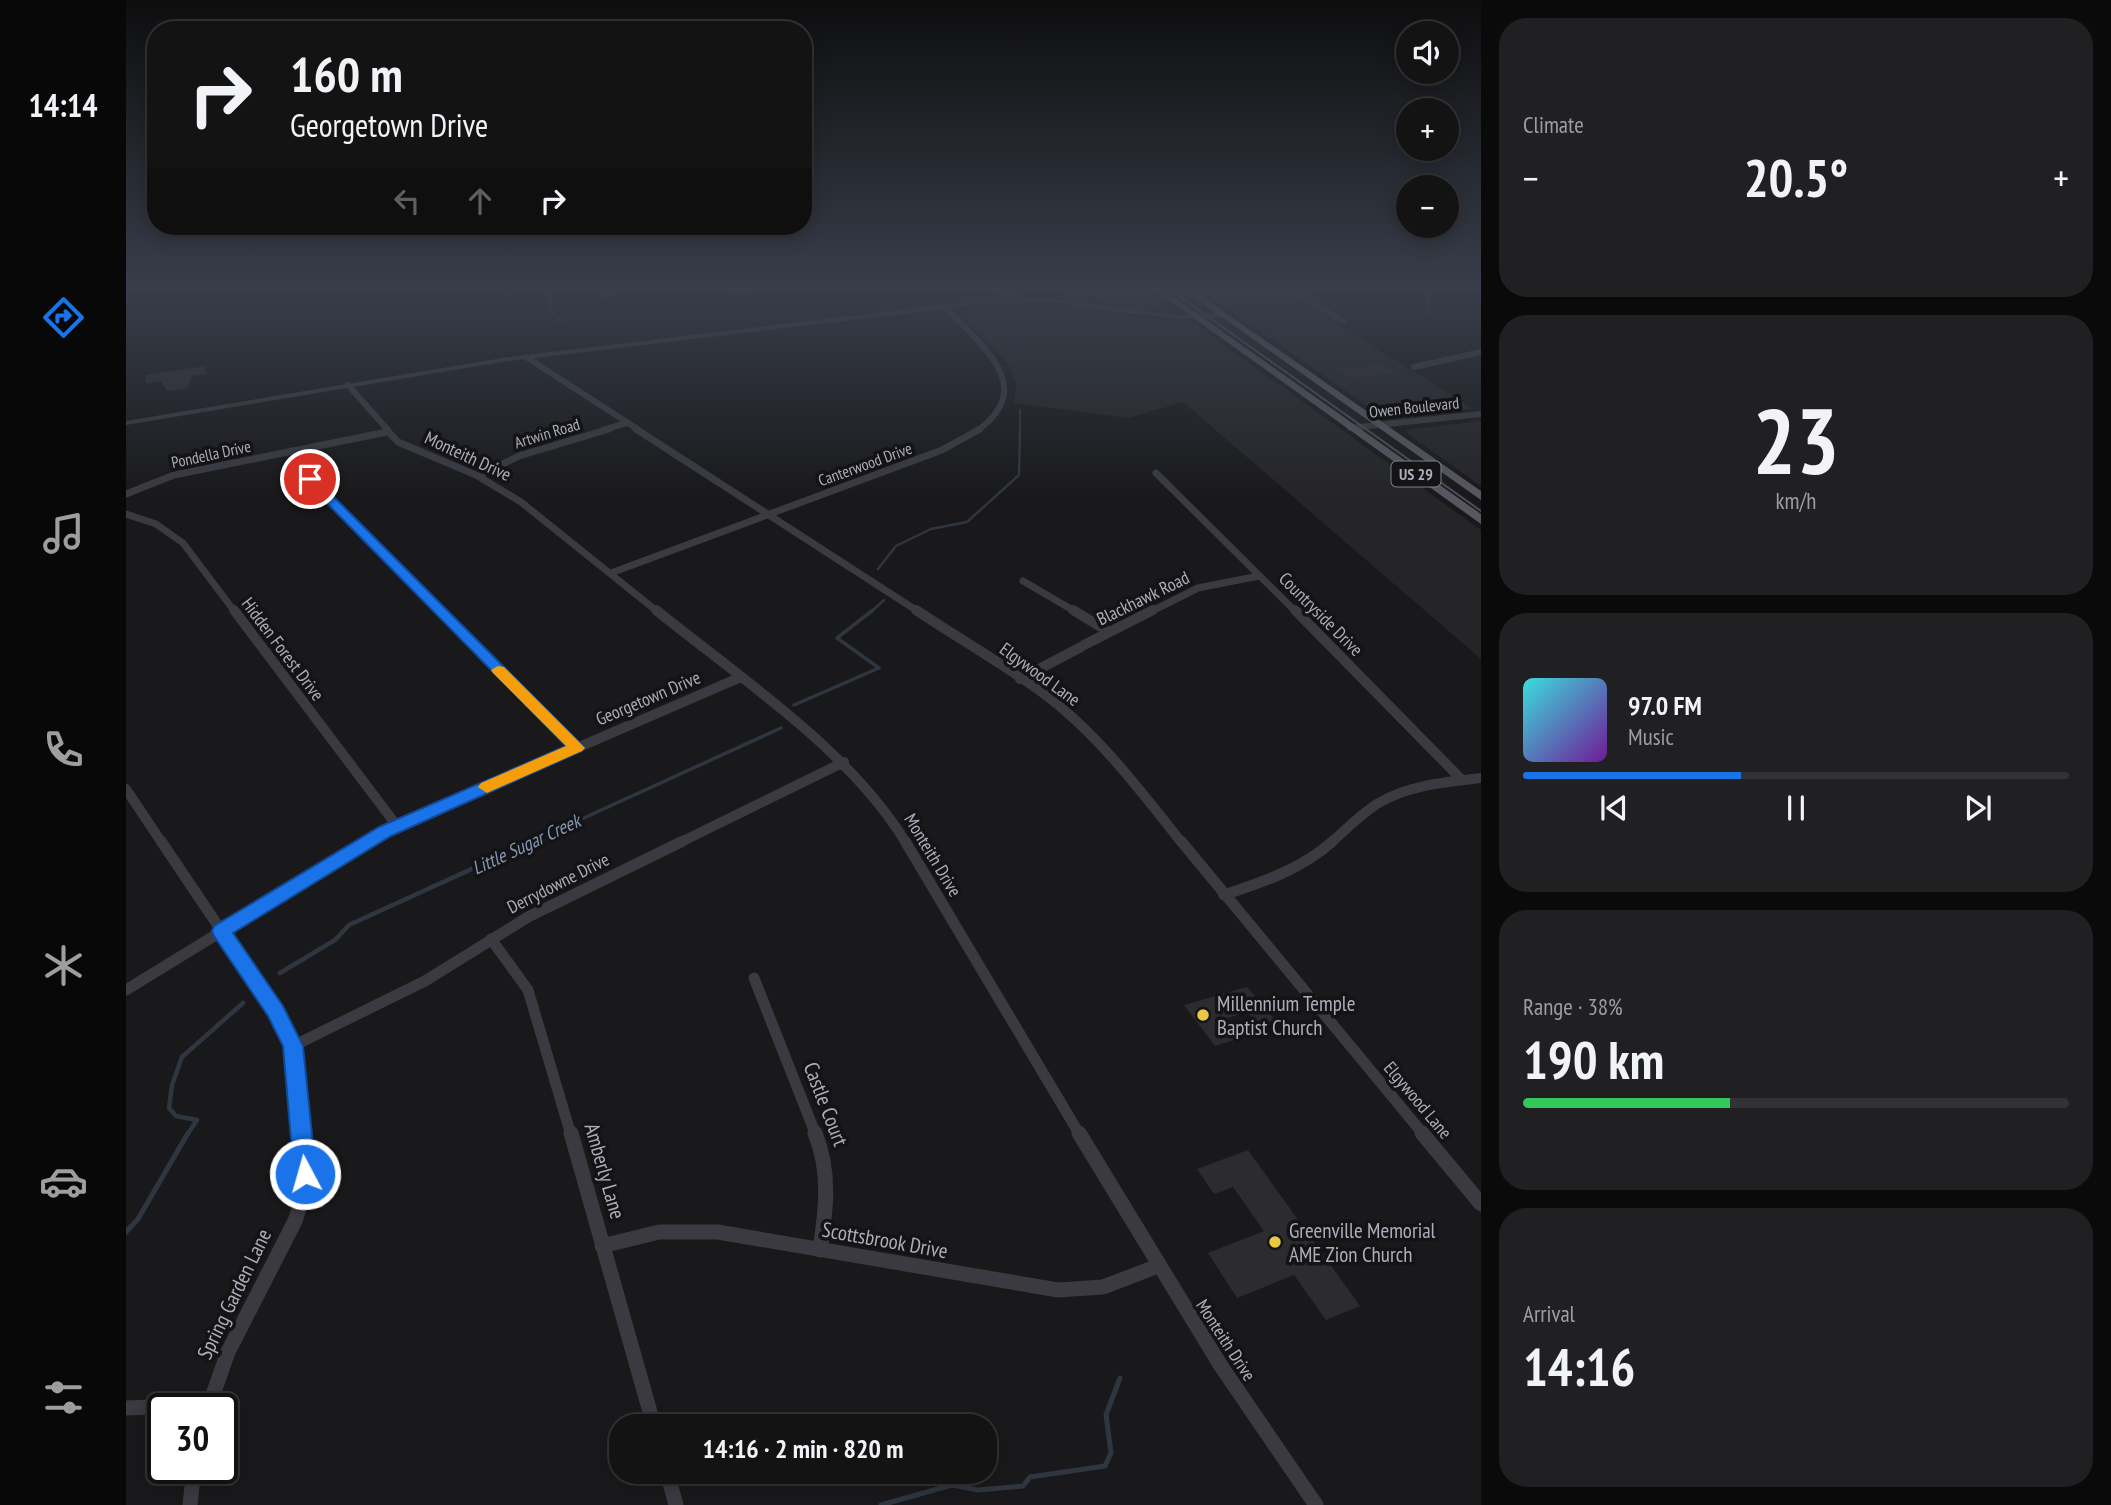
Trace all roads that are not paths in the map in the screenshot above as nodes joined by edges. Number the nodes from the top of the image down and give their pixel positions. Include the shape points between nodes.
1 (532, 356) edge
2 (989, 356) edge
3 (1250, 356) edge
4 (1284, 356) edge
5 (1462, 356) edge
6 (526, 357) junction
7 (1414, 367) dead end
8 (348, 385) junction
9 (1481, 414) edge
10 (126, 423) edge
11 (627, 423) junction
12 (1383, 425) junction
13 (1350, 428) junction
14 (387, 432) junction
15 (292, 451) junction
16 (1156, 473) dead end
17 (478, 476) junction
18 (126, 494) edge
19 (1481, 496) edge
20 (126, 514) edge
21 (768, 515) junction
22 (1481, 520) edge
23 (611, 573) junction
24 (1259, 576) junction
25 (1023, 581) dead end
26 (1110, 632) junction
27 (741, 677) junction
28 (1020, 678) junction
29 (577, 748) junction
30 (844, 762) junction
31 (1481, 778) edge
32 (1462, 780) junction
33 (126, 789) edge
34 (397, 826) junction
35 (1224, 895) junction
36 (221, 931) junction
37 (491, 939) junction
38 (754, 978) dead end
39 (126, 990) edge
40 (293, 1046) junction
41 (1481, 1204) edge
42 (602, 1246) junction
43 (820, 1250) junction
44 (1158, 1266) junction
45 (214, 1393) edge
46 (126, 1408) edge
47 (147, 1408) edge
48 (651, 1414) edge
49 (192, 1484) edge
50 (670, 1484) edge
51 (190, 1505) edge
52 (676, 1505) edge
53 (1317, 1505) edge

1 - 6 street
2 - 21 street, Canterwood Drive via 1001,370 1006,394 998,412 976,432 950,447
3 - 13 main road, US 29
4 - 12 main road, US 29
5 - 7 street
6 - 8 street
6 - 11 street, Elgywood Lane
8 - 10 street
8 - 14 street, Monteith Drive
9 - 12 street, Owen Boulevard
11 - 17 street, Artwin Road via 519,456
11 - 21 street, Elgywood Lane
12 - 13 street, Owen Boulevard
12 - 19 main road, US 29
13 - 22 main road, US 29
14 - 15 street, Pondella Drive
14 - 17 street, Monteith Drive via 405,445
15 - 18 street, Pondella Drive via 174,475
15 - 29 street via 310,479
16 - 24 street, Countryside Drive
17 - 23 street, Monteith Drive via 531,509
20 - 34 street, Hidden Forest Drive via 156,524 183,543
21 - 23 street, Canterwood Drive
21 - 28 street, Elgywood Lane
23 - 27 street, Monteith Drive
24 - 26 street, Blackhawk Road via 1198,588
24 - 32 street, Countryside Drive
25 - 26 street
26 - 28 street, Blackhawk Road
27 - 29 street, Georgetown Drive
27 - 30 street, Monteith Drive
28 - 35 street, Elgywood Lane via 1085,730
29 - 34 street, Georgetown Drive
30 - 37 street, Derrydowne Drive
30 - 44 street, Monteith Drive via 903,838
31 - 32 street
32 - 35 street via 1422,786 1383,801 1310,859
33 - 36 street, Spring Garden Lane
34 - 36 street, Georgetown Drive
35 - 41 street, Elgywood Lane
36 - 39 street, Georgetown Drive
36 - 40 street, Spring Garden Lane via 276,1012
37 - 40 street, Derrydowne Drive via 425,981
37 - 42 street, Amberly Lane via 534,1004
38 - 43 street, Castle Court via 824,1155 828,1190
40 - 45 street, Spring Garden Lane via 305,1174 303,1197 228,1352
42 - 43 street, Scottsbrook Drive via 644,1233 693,1229
42 - 48 street, Amberly Lane
43 - 44 street, Scottsbrook Drive via 1058,1290 1103,1287
44 - 53 street, Monteith Drive
46 - 47 street
49 - 51 street
50 - 52 street

